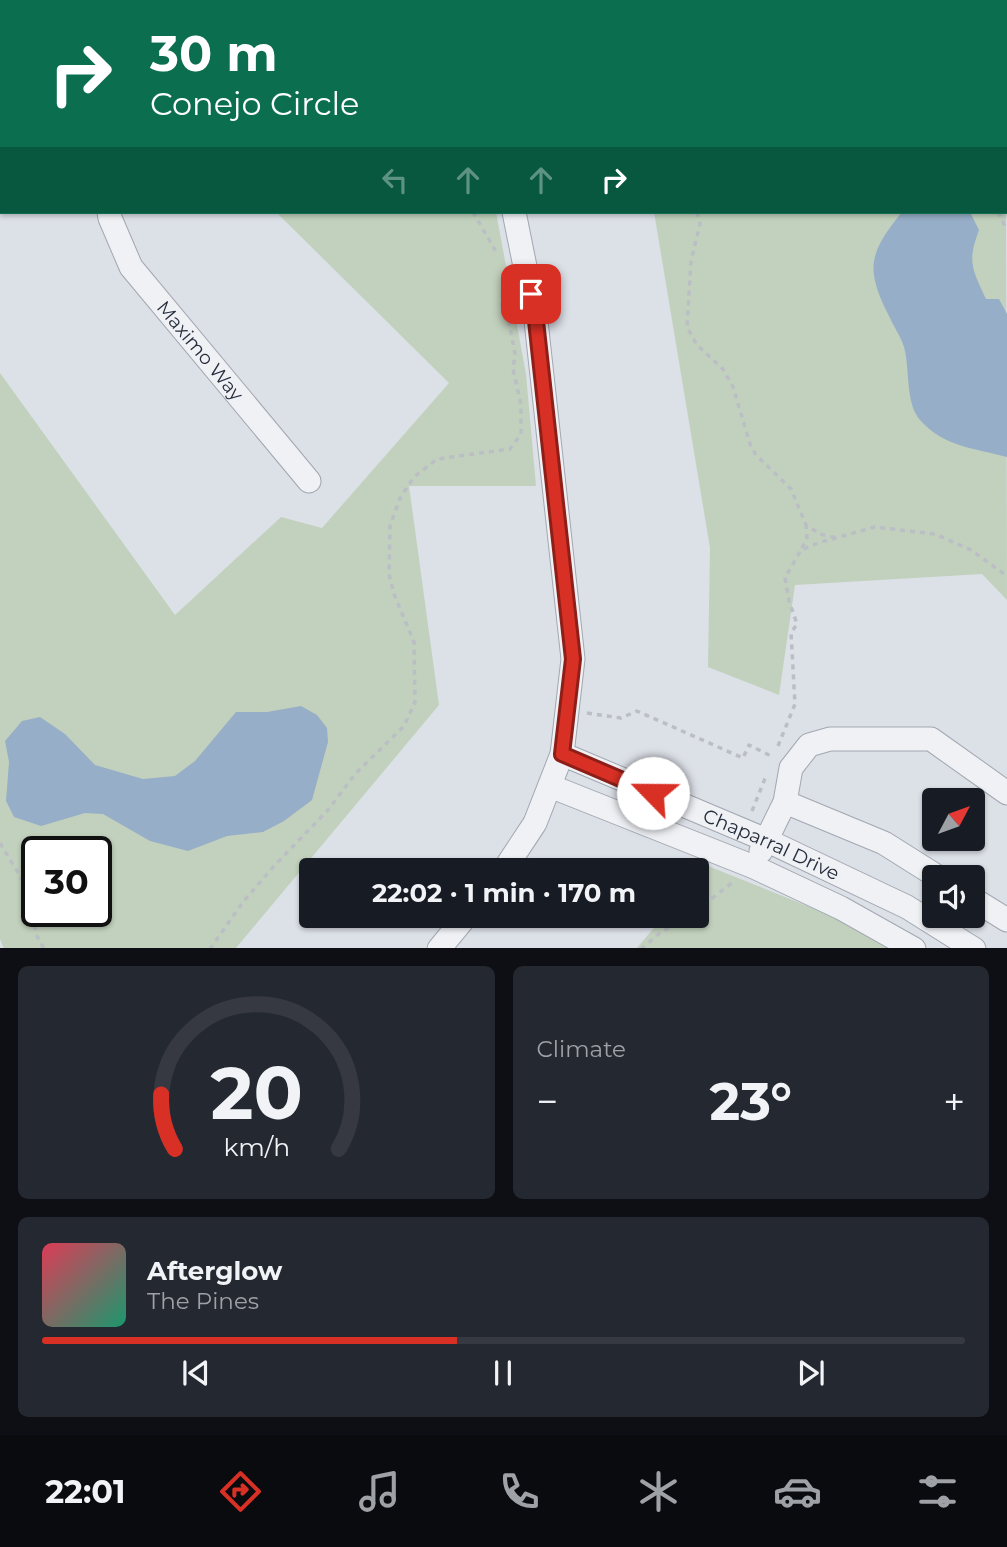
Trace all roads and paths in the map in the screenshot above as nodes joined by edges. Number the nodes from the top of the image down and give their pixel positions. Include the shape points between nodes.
1 (109, 214) edge
2 (473, 214) edge
3 (514, 214) edge
4 (698, 214) edge
5 (999, 214) edge
6 (1007, 230) edge
7 (500, 258) dead end
8 (504, 276) dead end
9 (309, 481) dead end
10 (806, 525) junction
11 (839, 538) junction
12 (801, 550) junction
13 (1007, 576) edge
14 (568, 711) junction
15 (562, 754) junction
16 (768, 769) dead end
17 (550, 786) junction
18 (1007, 793) edge
19 (785, 802) junction
20 (744, 832) junction
21 (766, 840) junction
22 (0, 843) edge
23 (512, 858) edge
24 (748, 864) junction
25 (922, 867) edge
26 (709, 901) edge
27 (985, 906) edge
28 (1007, 920) edge
29 (456, 928) edge
30 (668, 928) edge
31 (44, 948) edge
32 (210, 948) edge
33 (439, 948) edge
34 (641, 948) edge
35 (914, 948) edge
36 (974, 948) edge

1 - 9 street, Maximo Way via 131,267
2 - 7 path
3 - 14 street via 536,321 573,659
4 - 10 path via 687,327 697,345 723,369 750,444 792,489
5 - 6 path
8 - 32 path via 502,308 509,322 522,434 510,449 437,459 414,477 390,526 389,574 414,642 415,702 404,726 274,866
10 - 11 path
10 - 12 path via 807,538
11 - 12 path
11 - 13 path via 875,527 935,534 971,550
12 - 14 path via 785,578 797,624 792,633 795,704 773,757 749,745 743,758 636,711 621,718
14 - 15 street
15 - 17 street
15 - 20 street, Chaparral Drive
16 - 20 path
17 - 23 street via 535,823
17 - 24 street, Chaparral Drive
18 - 19 street via 931,740 830,739 808,745 791,768
19 - 21 street
19 - 25 street via 884,843
20 - 21 street, Chaparral Drive
21 - 24 street
21 - 36 street, Chaparral Drive via 907,907
22 - 31 path via 24,883
24 - 26 path
24 - 35 street, Chaparral Drive
27 - 28 street
29 - 33 street
30 - 34 path

